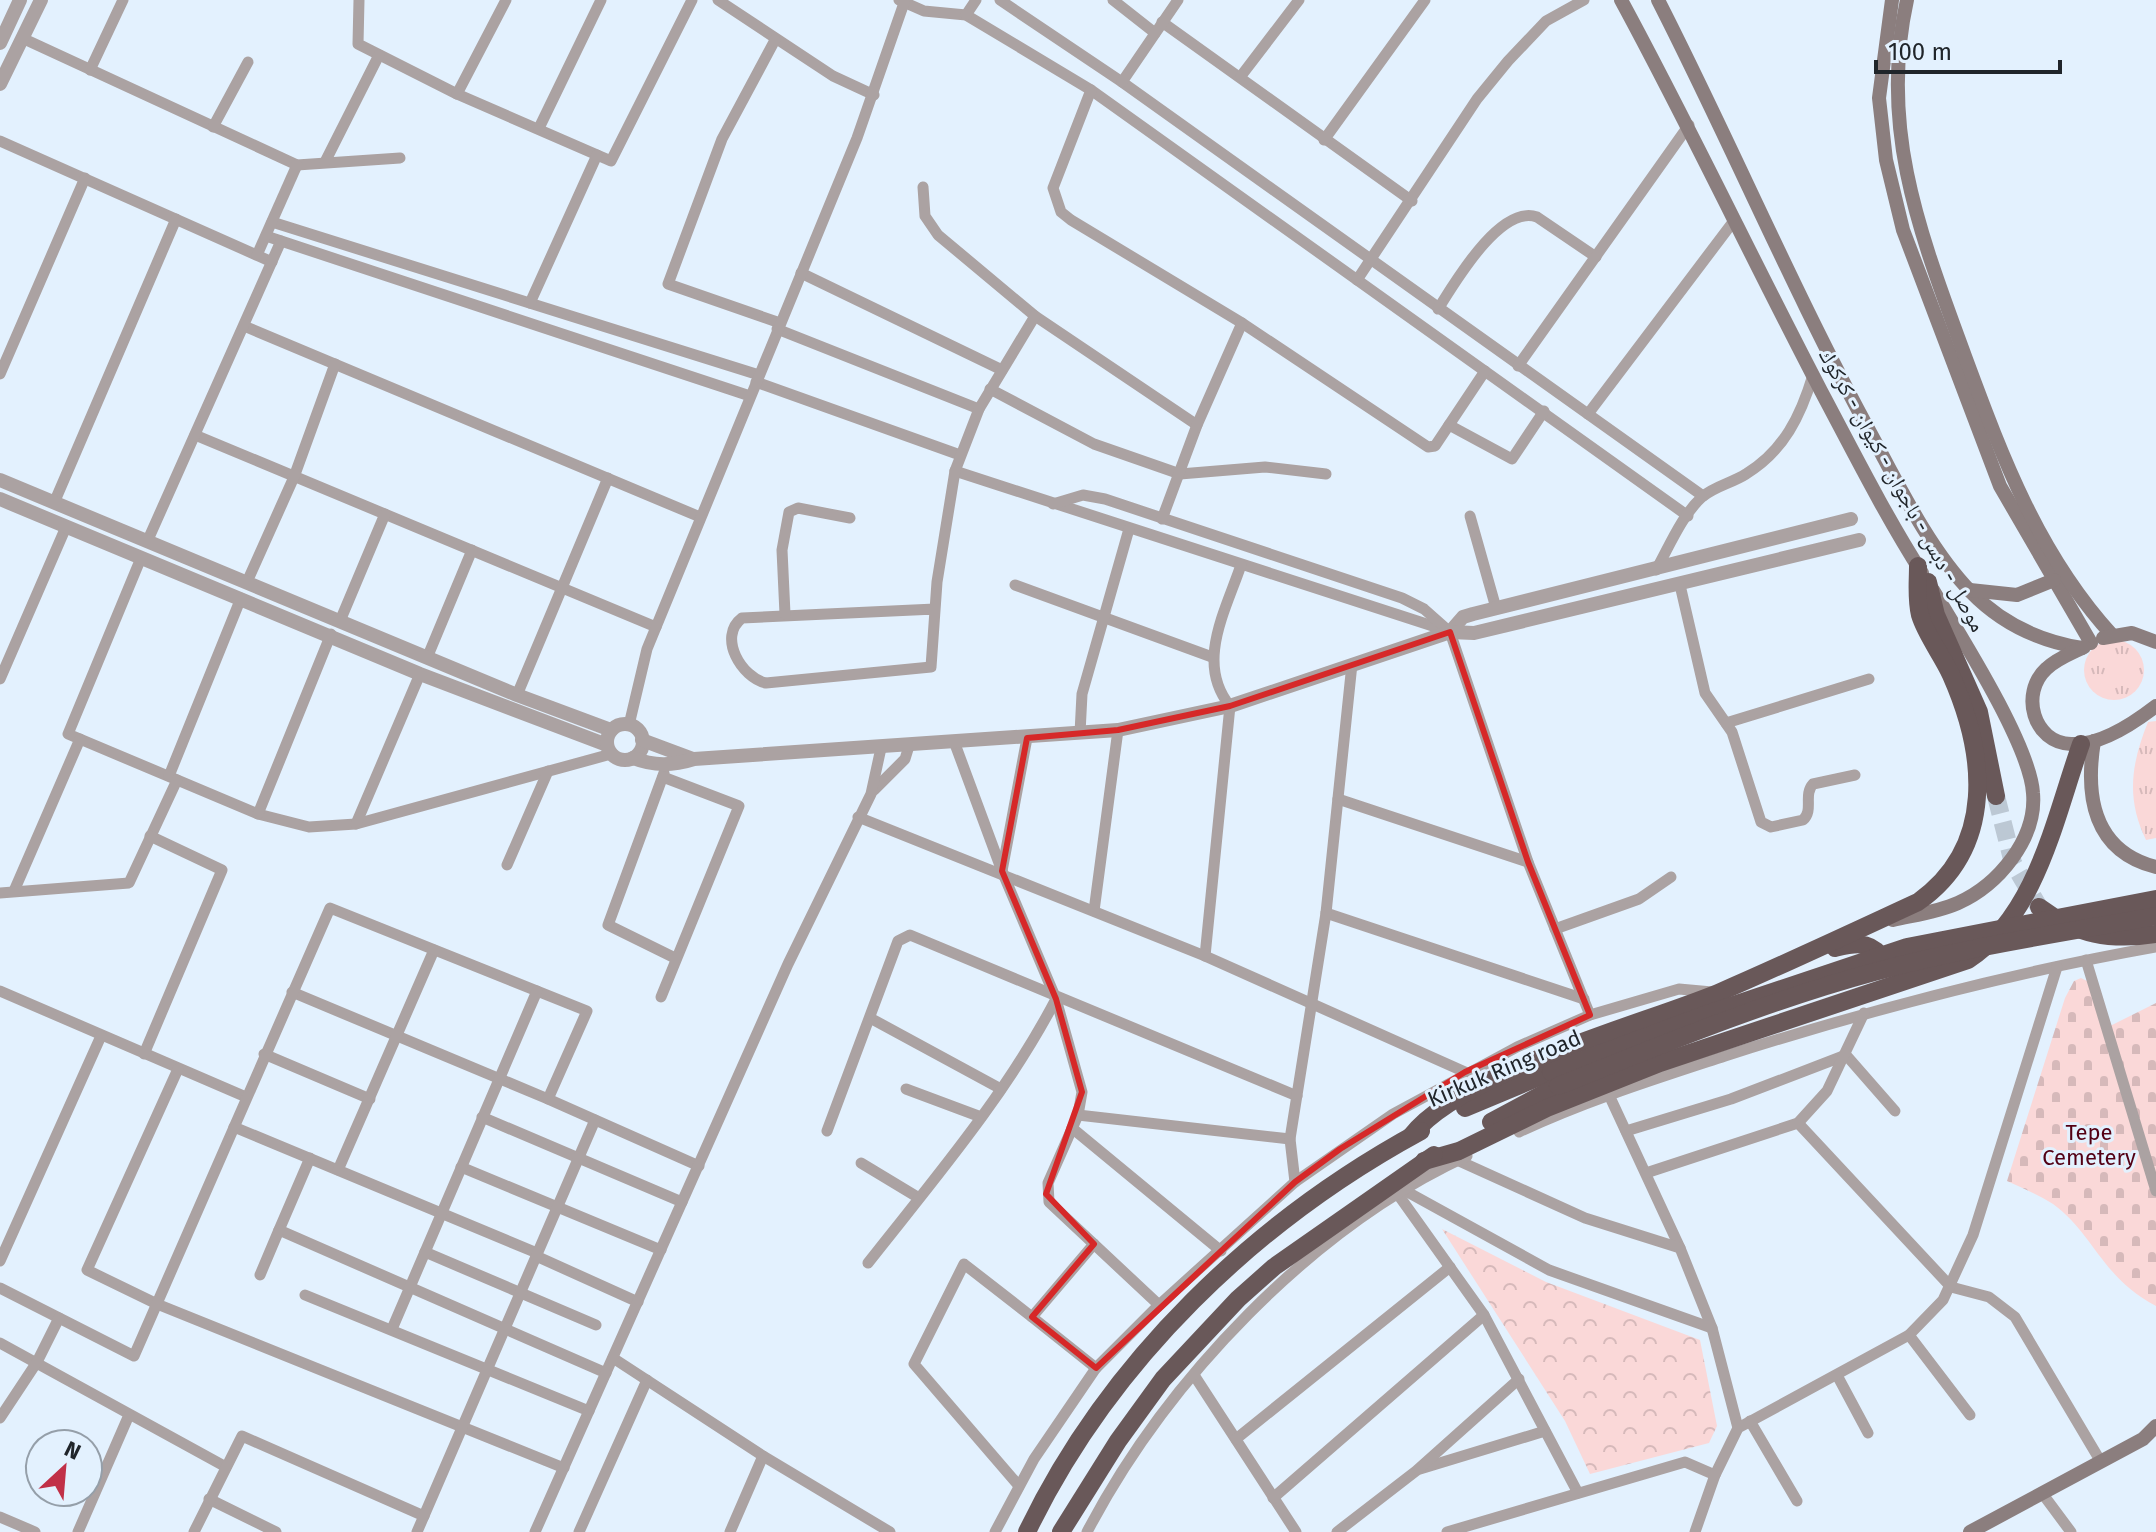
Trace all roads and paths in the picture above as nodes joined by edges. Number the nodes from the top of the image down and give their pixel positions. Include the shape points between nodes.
1 (20, 0) edge
2 (41, 0) edge
3 (123, 0) edge
4 (359, 0) edge
5 (506, 0) edge
6 (601, 0) edge
7 (692, 0) edge
8 (718, 0) edge
9 (976, 0) edge
10 (1000, 0) edge
11 (1113, 0) edge
12 (1178, 0) edge
13 (1299, 0) edge
14 (1425, 0) edge
15 (1584, 0) edge
16 (1621, 0) edge
17 (1658, 0) edge
18 (1892, 0) edge
19 (1907, 0) edge
20 (902, 1) edge
21 (966, 15) junction
22 (1159, 27) junction
23 (22, 38) junction
24 (775, 40) junction
25 (0, 43) edge
26 (379, 55) junction
27 (248, 62) dead end
28 (90, 70) junction
29 (1241, 76) junction
30 (1122, 82) junction
31 (0, 84) edge
32 (1091, 90) junction
33 (457, 94) junction
34 (874, 95) junction
35 (1689, 125) junction
36 (213, 127) junction
37 (539, 128) junction
38 (1324, 140) junction
39 (0, 141) edge
40 (597, 155) junction
41 (400, 158) dead end
42 (325, 162) junction
43 (297, 165) junction
44 (85, 178) junction
45 (923, 187) dead end
46 (1412, 201) junction
47 (176, 219) junction
48 (272, 222) junction
49 (1733, 222) junction
50 (266, 236) junction
51 (281, 241) junction
52 (257, 255) junction
53 (1596, 257) junction
54 (1369, 261) junction
55 (272, 262) junction
56 (801, 273) junction
57 (1357, 280) junction
58 (530, 303) junction
59 (1438, 309) junction
60 (1035, 316) junction
61 (1242, 323) junction
62 (244, 326) junction
63 (779, 326) junction
64 (335, 364) junction
65 (1518, 366) junction
66 (1002, 370) junction
67 (1485, 371) junction
68 (0, 374) edge
69 (1813, 375) junction
70 (757, 378) junction
71 (990, 389) junction
72 (750, 396) junction
73 (979, 409) junction
74 (1544, 411) junction
75 (1588, 414) junction
76 (1197, 425) junction
77 (1449, 425) junction
78 (195, 435) junction
79 (1990, 443) junction
80 (960, 455) junction
81 (955, 471) junction
82 (1180, 474) junction
83 (1326, 474) dead end
84 (294, 477) junction
85 (608, 478) junction
86 (0, 480) edge
87 (1703, 496) junction
88 (0, 499) edge
89 (54, 503) junction
90 (1053, 504) junction
91 (385, 514) junction
92 (1470, 516) dead end
93 (1688, 516) junction
94 (700, 517) junction
95 (850, 518) dead end
96 (1162, 519) junction
97 (1851, 519) dead end
98 (66, 527) junction
99 (1129, 529) junction
100 (1215, 536) junction
101 (1859, 540) dead end
102 (147, 542) junction
103 (1763, 543) junction
104 (472, 550) junction
105 (1209, 554) junction
106 (141, 558) junction
107 (1768, 562) junction
108 (1241, 565) junction
109 (1918, 566) junction
110 (213, 569) junction
111 (1655, 571) junction
112 (2054, 580) junction
113 (247, 582) junction
114 (1928, 582) junction
115 (207, 584) junction
116 (1015, 585) dead end
117 (1680, 585) junction
118 (561, 588) junction
119 (1969, 590) junction
120 (241, 598) junction
121 (1496, 608) junction
122 (935, 609) junction
123 (785, 614) junction
124 (1102, 615) junction
125 (656, 627) junction
126 (335, 628) junction
127 (1450, 632) junction
128 (2112, 635) junction
129 (2156, 642) edge
130 (2086, 645) junction
131 (1212, 657) junction
132 (427, 658) junction
133 (1352, 664) junction
134 (420, 674) junction
135 (1, 676) edge
136 (1869, 679) dead end
137 (517, 695) junction
138 (1230, 706) junction
139 (2032, 706) junction
140 (2156, 706) edge
141 (2149, 715) edge
142 (2006, 720) junction
143 (1726, 723) junction
144 (629, 725) junction
145 (1118, 730) junction
146 (1080, 733) junction
147 (1027, 738) junction
148 (80, 739) junction
149 (642, 740) junction
150 (610, 743) junction
151 (2087, 743) junction
152 (955, 744) junction
153 (909, 746) junction
154 (881, 748) junction
155 (633, 758) junction
156 (694, 759) junction
157 (548, 771) junction
158 (665, 771) junction
159 (1855, 775) dead end
160 (173, 778) junction
161 (871, 794) junction
162 (1996, 796) tunnel mouth
163 (1338, 799) junction
164 (258, 814) junction
165 (858, 817) junction
166 (356, 824) junction
167 (150, 836) junction
168 (1528, 862) junction
169 (507, 865) dead end
170 (2156, 867) edge
171 (1002, 871) junction
172 (1671, 877) dead end
173 (14, 891) junction
174 (0, 893) edge
175 (2156, 899) edge
176 (2039, 907) tunnel mouth
177 (1094, 911) junction
178 (1326, 913) junction
179 (2156, 916) edge
180 (1865, 926) junction
181 (1555, 929) junction
182 (2156, 934) edge
183 (2156, 947) edge
184 (434, 950) junction
185 (1205, 956) junction
186 (675, 958) junction
187 (2086, 960) junction
188 (1786, 962) junction
189 (2057, 967) junction
190 (0, 991) edge
191 (537, 991) junction
192 (292, 992) junction
193 (1716, 993) junction
194 (661, 997) dead end
195 (1056, 999) junction
196 (1584, 999) junction
197 (1843, 1000) junction
198 (1312, 1002) junction
199 (1864, 1013) junction
200 (1590, 1015) junction
201 (870, 1018) junction
202 (1809, 1020) junction
203 (101, 1036) junction
204 (398, 1036) junction
205 (144, 1054) junction
206 (264, 1054) junction
207 (1846, 1055) junction
208 (178, 1069) junction
209 (1465, 1072) junction
210 (499, 1078) junction
211 (1555, 1079) junction
212 (906, 1089) dead end
213 (1001, 1089) junction
214 (1609, 1095) junction
215 (1297, 1096) junction
216 (246, 1097) junction
217 (370, 1099) junction
218 (548, 1099) junction
219 (1895, 1111) dead end
220 (1078, 1115) junction
221 (482, 1117) junction
222 (981, 1117) junction
223 (595, 1120) junction
224 (1798, 1123) junction
225 (234, 1127) junction
226 (1072, 1128) junction
227 (827, 1131) dead end
228 (1626, 1131) junction
229 (1411, 1136) junction
230 (1290, 1139) junction
231 (579, 1157) junction
232 (310, 1158) junction
233 (1457, 1160) junction
234 (1424, 1161) junction
235 (861, 1163) dead end
236 (699, 1166) junction
237 (461, 1167) junction
238 (338, 1170) junction
239 (1646, 1173) junction
240 (1295, 1182) junction
241 (1399, 1191) junction
242 (2156, 1191) edge
243 (919, 1198) junction
244 (682, 1202) junction
245 (558, 1205) junction
246 (441, 1213) junction
247 (279, 1230) junction
248 (1094, 1244) junction
249 (1680, 1248) junction
250 (661, 1250) junction
251 (1221, 1251) junction
252 (425, 1252) junction
253 (537, 1255) junction
254 (0, 1261) edge
255 (868, 1263) dead end
256 (1450, 1267) junction
257 (260, 1275) dead end
258 (410, 1287) junction
259 (1951, 1287) junction
260 (0, 1288) edge
261 (521, 1291) junction
262 (305, 1295) dead end
263 (1238, 1299) junction
264 (638, 1302) junction
265 (157, 1304) junction
266 (1159, 1305) junction
267 (1254, 1311) junction
268 (1484, 1315) junction
269 (1032, 1317) junction
270 (59, 1318) junction
271 (596, 1325) dead end
272 (1712, 1328) junction
273 (392, 1329) junction
274 (504, 1330) junction
275 (1909, 1335) junction
276 (0, 1343) edge
277 (613, 1358) junction
278 (1139, 1359) junction
279 (37, 1362) junction
280 (488, 1368) junction
281 (1096, 1368) junction
282 (606, 1373) junction
283 (1194, 1375) junction
284 (1838, 1377) junction
285 (1163, 1379) junction
286 (1519, 1379) junction
287 (647, 1380) junction
288 (589, 1411) junction
289 (129, 1415) junction
290 (1970, 1415) dead end
291 (0, 1418) edge
292 (1750, 1421) junction
293 (463, 1425) junction
294 (2156, 1426) edge
295 (1738, 1428) junction
296 (1545, 1431) junction
297 (1868, 1433) dead end
298 (2149, 1438) edge
299 (1236, 1439) junction
300 (763, 1456) junction
301 (2101, 1462) junction
302 (226, 1467) junction
303 (564, 1468) junction
304 (1416, 1471) junction
305 (1715, 1475) junction
306 (1019, 1486) junction
307 (1578, 1493) junction
308 (2042, 1493) junction
309 (1273, 1498) junction
310 (209, 1499) junction
311 (1797, 1501) dead end
312 (424, 1516) junction
313 (0, 1517) edge
314 (35, 1532) edge
315 (78, 1532) edge
316 (194, 1532) edge
317 (276, 1532) edge
318 (417, 1532) edge
319 (535, 1532) edge
320 (579, 1532) edge
321 (730, 1532) edge
322 (890, 1532) edge
323 (995, 1532) edge
324 (1027, 1532) edge
325 (1061, 1532) edge
326 (1087, 1532) edge
327 (1296, 1532) edge
328 (1337, 1532) edge
329 (1447, 1532) edge
330 (1695, 1532) edge
331 (1970, 1532) edge
332 (2071, 1532) edge

1 - 25 street
2 - 23 street
3 - 28 street
4 - 26 street via 358,44
5 - 33 street
6 - 37 street
7 - 40 street via 611,161
8 - 24 street
9 - 21 street
10 - 30 street
11 - 22 street
12 - 22 street
13 - 29 street
14 - 38 street
15 - 46 street via 1528,37 1477,99
16 - 35 main road, موصل - دبس - باجوان - كيوان - كركوك
17 - 119 main road via 1842,382 1901,491
18 - 79 main road via 1879,98 1888,170 1903,230
19 - 79 main road via 1897,79 1906,177
20 - 21 street via 924,11
20 - 34 street
21 - 32 street
22 - 29 street
22 - 30 street
23 - 28 street
23 - 31 street
24 - 34 street
24 - 63 street via 722,139 668,284
26 - 33 street
26 - 42 street
27 - 36 street
28 - 36 street
29 - 38 street
30 - 54 street
32 - 57 street
32 - 61 street via 1053,188 1061,212
33 - 37 street
34 - 56 street
35 - 49 main road, موصل - دبس - باجوان - كيوان - كركوك
35 - 53 street
36 - 43 street
37 - 40 street
38 - 46 street
39 - 44 street
40 - 58 street
41 - 42 street
42 - 43 street
43 - 48 street
44 - 47 street
44 - 68 street
45 - 60 street via 929,225
46 - 54 street
47 - 52 street
47 - 89 street
48 - 50 street
48 - 58 street
49 - 69 main road, موصل - دبس - باجوان - كيوان - كركوك
49 - 75 street
50 - 51 street
50 - 52 street
51 - 55 street
51 - 72 street
52 - 55 street
53 - 59 street via 1528,216 1486,238
53 - 65 street
54 - 57 street
54 - 59 street
55 - 62 street
56 - 63 street
56 - 66 street
57 - 67 street
58 - 70 street
59 - 65 street
60 - 66 street
60 - 76 street
61 - 76 street
61 - 77 street via 1428,447 1435,446
62 - 64 street
62 - 78 street
63 - 70 street
63 - 73 street
64 - 84 street
64 - 85 street
65 - 75 street
66 - 71 street
67 - 74 street
67 - 77 street
69 - 87 street via 1800,415 1779,446 1747,474
69 - 109 main road, موصل - دبس - باجوان - كيوان - كركوك
70 - 72 street
70 - 80 street
71 - 73 street
71 - 82 street via 1094,444
72 - 94 street
73 - 80 street
74 - 77 street via 1512,459
74 - 93 street
75 - 87 street
76 - 82 street
78 - 84 street
78 - 102 street
79 - 112 main road via 2000,486
79 - 128 main road via 2042,539
80 - 81 street
81 - 90 street
81 - 122 street
82 - 83 street via 1265,467
82 - 96 street
84 - 91 street
84 - 113 street
85 - 94 street
85 - 118 street
86 - 89 street
87 - 93 street
88 - 98 street
89 - 102 street
90 - 96 street via 1092,495
90 - 99 street
91 - 104 street
91 - 126 street
92 - 121 street
93 - 111 street
94 - 125 street
95 - 123 street via 798,508 789,512 782,550
96 - 100 street
97 - 103 street
98 - 106 street
98 - 135 street
99 - 105 street
99 - 124 street
100 - 105 street
100 - 127 street via 1415,603
101 - 107 street
102 - 110 street
103 - 107 street
103 - 111 street
104 - 118 street
104 - 132 street
105 - 108 street
106 - 115 street
106 - 148 street via 68,734
107 - 117 street
108 - 127 street
108 - 131 street
109 - 114 main road, موصل - دبس - باجوان - كيوان - كركوك
109 - 180 highway via 1920,612 1968,721 1978,806 1967,842 1946,880 1918,902
110 - 113 street
110 - 115 street
111 - 121 street
112 - 119 main road via 2017,595
112 - 130 main road
113 - 126 street
114 - 142 main road, موصل - دبس - باجوان - كيوان - كركوك
114 - 162 highway via 1936,615 1979,712
115 - 120 street
116 - 124 street
117 - 127 street via 1474,633
117 - 143 street via 1705,693
118 - 125 street
118 - 137 street
119 - 130 main road via 2025,632
120 - 126 street
120 - 160 street
121 - 127 street via 1463,617
122 - 123 street
122 - 123 street via 934,660 928,669 772,683 755,680 734,655 735,625 742,618
124 - 131 street
124 - 146 street via 1080,703
125 - 144 street
126 - 132 street
126 - 134 street
126 - 164 street
127 - 133 street
127 - 168 street
128 - 129 main road via 2140,634
128 - 130 main road
130 - 139 main road via 2043,672
131 - 138 street via 1215,678
132 - 137 street
133 - 138 street
133 - 163 street
134 - 150 street
134 - 166 street
136 - 143 street
137 - 150 street
138 - 145 street
138 - 185 street
139 - 142 main road
139 - 151 main road via 2045,733 2057,741
140 - 141 main road
141 - 151 main road
142 - 180 main road, موصل - دبس - باجوان - كيوان - كركوك via 2033,790 2032,817 2012,857 1989,884 1959,902
143 - 159 street via 1766,826 1803,820 1813,784
144 - 149 street
144 - 150 street
145 - 146 street
145 - 177 street
146 - 147 street
147 - 152 street
147 - 171 street
148 - 160 street
148 - 173 street
149 - 155 street via 641,751
149 - 156 street
150 - 155 street via 621,760
150 - 157 street
151 - 170 main road via 2089,787 2105,833 2122,851
151 - 197 highway via 2035,872 1994,940 1953,967
152 - 153 street
152 - 171 street
153 - 154 street
153 - 161 street via 905,759
154 - 156 street
154 - 161 street
155 - 158 street
156 - 158 street
157 - 166 street
157 - 169 street
158 - 186 street via 608,925
158 - 186 street via 739,806
160 - 164 street
160 - 167 street
161 - 165 street
163 - 168 street
163 - 178 street
164 - 166 street via 309,827
165 - 171 street
165 - 236 street
167 - 173 street via 129,883
167 - 205 street via 222,870
168 - 181 street
171 - 177 street
171 - 195 street
172 - 181 street via 1639,899
173 - 174 street
175 - 211 highway, Kirkuk Ring road, bridge via 1907,947 1707,1014
176 - 182 highway via 2091,935
177 - 185 street
178 - 196 street
178 - 198 street
179 - 211 highway, Kirkuk Ring road, bridge via 1871,973
180 - 188 highway
181 - 196 street
183 - 187 street
184 - 191 street
184 - 192 street via 330,908
184 - 204 street
185 - 198 street
186 - 194 street
187 - 189 street
187 - 242 street
188 - 193 highway
188 - 197 highway via 1850,944 1872,947 1881,960 1877,976
189 - 199 street
189 - 259 street via 1973,1235
190 - 203 street
191 - 210 street
191 - 218 street via 587,1011
192 - 204 street
192 - 206 street
193 - 200 street via 1679,989
193 - 229 highway via 1491,1083 1432,1114
195 - 201 street via 910,935 898,941
195 - 213 street
195 - 215 street
195 - 220 street via 1082,1092
196 - 200 street
197 - 202 highway
198 - 209 street
198 - 215 street
199 - 202 street
199 - 207 street
200 - 209 street
201 - 213 street
201 - 227 street
202 - 214 street
202 - 234 highway via 1624,1077 1459,1151
203 - 205 street
203 - 254 street
204 - 210 street
204 - 217 street
205 - 208 street
206 - 216 street
206 - 217 street
207 - 219 street
207 - 224 street via 1827,1091
207 - 228 street via 1731,1099
208 - 216 street
208 - 265 street via 87,1270
209 - 240 street
210 - 218 street
210 - 221 street
211 - 229 highway, Kirkuk Ring road via 1475,1104
211 - 234 highway, Kirkuk Ring road
212 - 222 street
213 - 222 street
214 - 228 street
214 - 233 street
215 - 230 street
216 - 225 street
217 - 238 street
218 - 223 street
220 - 226 street
220 - 230 street
221 - 231 street
221 - 237 street
222 - 243 street
223 - 231 street
223 - 236 street
224 - 239 street
224 - 259 street
225 - 232 street
225 - 265 street
226 - 248 street via 1046,1194 1053,1208
226 - 251 street
228 - 239 street
229 - 278 highway, Kirkuk Ring road via 1250,1245
230 - 240 street
231 - 244 street
231 - 245 street
232 - 238 street
232 - 247 street
233 - 241 street
233 - 249 street via 1585,1218
234 - 263 highway, Kirkuk Ring road via 1274,1267
235 - 243 street
236 - 244 street
237 - 245 street
237 - 246 street
238 - 246 street
239 - 249 street
240 - 251 street
241 - 256 street
241 - 267 street
241 - 272 street via 1549,1270
243 - 255 street
244 - 250 street
245 - 250 street
245 - 253 street
246 - 252 street
246 - 253 street
247 - 257 street
247 - 258 street
248 - 266 street
248 - 269 street
249 - 272 street
250 - 264 street
251 - 266 street
252 - 258 street
252 - 261 street
253 - 261 street
253 - 264 street
256 - 268 street
256 - 299 street
258 - 273 street
258 - 274 street
259 - 275 street
259 - 301 street via 1989,1297 2015,1317
260 - 270 street
261 - 271 street
261 - 274 street
262 - 273 street
263 - 267 highway
263 - 285 highway, Kirkuk Ring road
264 - 277 street
265 - 270 street via 134,1356
265 - 293 street
266 - 281 street
267 - 283 street
268 - 286 street
268 - 309 street
269 - 281 street
269 - 306 street via 964,1264 914,1364
270 - 279 street
272 - 295 street
273 - 280 street
274 - 280 street
274 - 282 street
275 - 284 street
275 - 290 street
276 - 279 street
277 - 282 street
277 - 287 street
278 - 285 highway
278 - 324 highway, Kirkuk Ring road via 1074,1449
279 - 289 street
279 - 291 street
280 - 288 street
280 - 293 street
281 - 306 street
282 - 288 street
283 - 299 street
283 - 326 street via 1128,1460
284 - 292 street
284 - 297 street
285 - 325 highway, Kirkuk Ring road
286 - 296 street
286 - 304 street
287 - 300 street
287 - 320 street
288 - 303 street
289 - 302 street
289 - 315 street
292 - 295 street
292 - 311 street
293 - 303 street
293 - 312 street
294 - 298 main road
295 - 305 street
296 - 304 street
296 - 307 street
298 - 301 main road
299 - 309 street
300 - 321 street
300 - 322 street
301 - 308 main road
302 - 310 street
302 - 312 street via 242,1436
303 - 319 street
304 - 328 street
305 - 307 street via 1685,1462
305 - 330 street
306 - 323 street
307 - 329 street
308 - 331 main road
308 - 332 street
309 - 327 street
310 - 316 street
310 - 317 street
312 - 318 street
313 - 314 street

